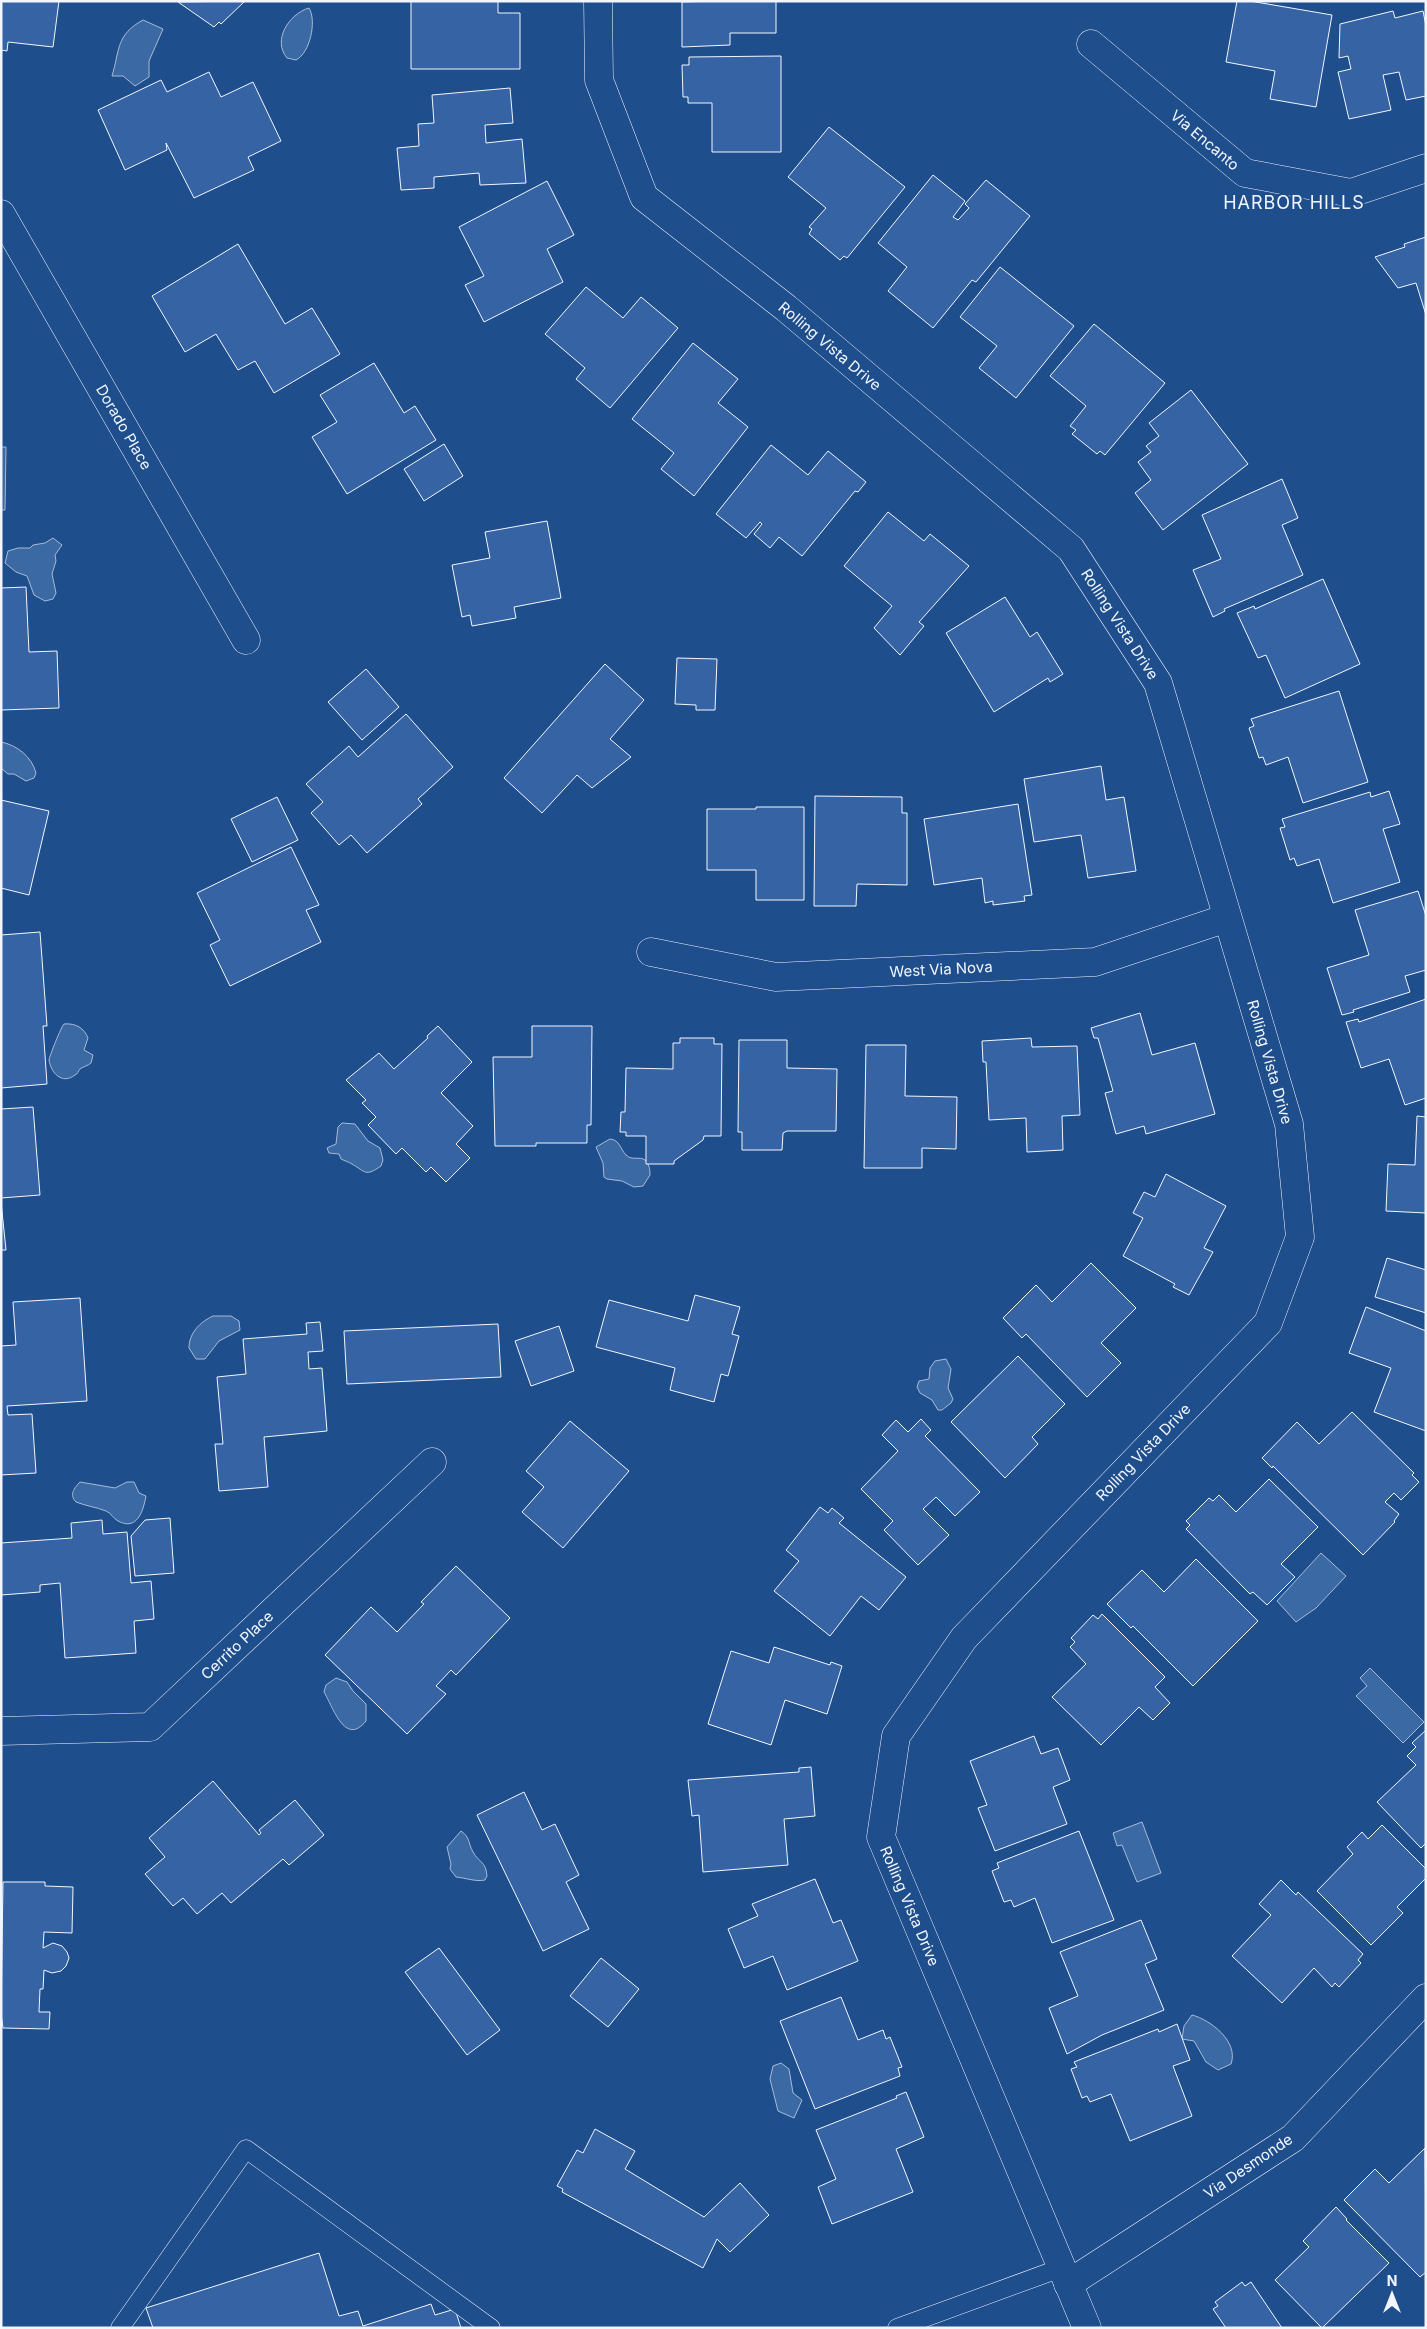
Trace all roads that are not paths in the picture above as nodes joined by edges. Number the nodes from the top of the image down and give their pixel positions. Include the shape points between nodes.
1 (598, 1) edge
2 (1091, 44) dead end
3 (1426, 168) edge
4 (1, 214) edge
5 (246, 640) dead end
6 (1227, 918) junction
7 (651, 952) dead end
8 (432, 1462) dead end
9 (1, 1731) edge
10 (1426, 1998) edge
11 (1064, 2276) junction
12 (120, 2328) edge
13 (490, 2328) edge
14 (897, 2328) edge
15 (1087, 2328) edge

1 - 6 street, Rolling Vista Drive via 599,80 644,197 786,308 1071,549 1158,683
2 - 3 street, Via Encanto via 1245,174 1351,193
4 - 5 street, Dorado Place
6 - 7 street, West Via Nova via 1095,962 776,977
6 - 11 street, Rolling Vista Drive via 1290,1134 1300,1237 1268,1323 964,1638 896,1736 881,1837
8 - 9 street, Cerrito Place via 150,1727
10 - 11 street, Via Desmonde via 1292,2138
11 - 14 lane
11 - 15 street, Rolling Vista Drive
12 - 13 lane via 246,2149

